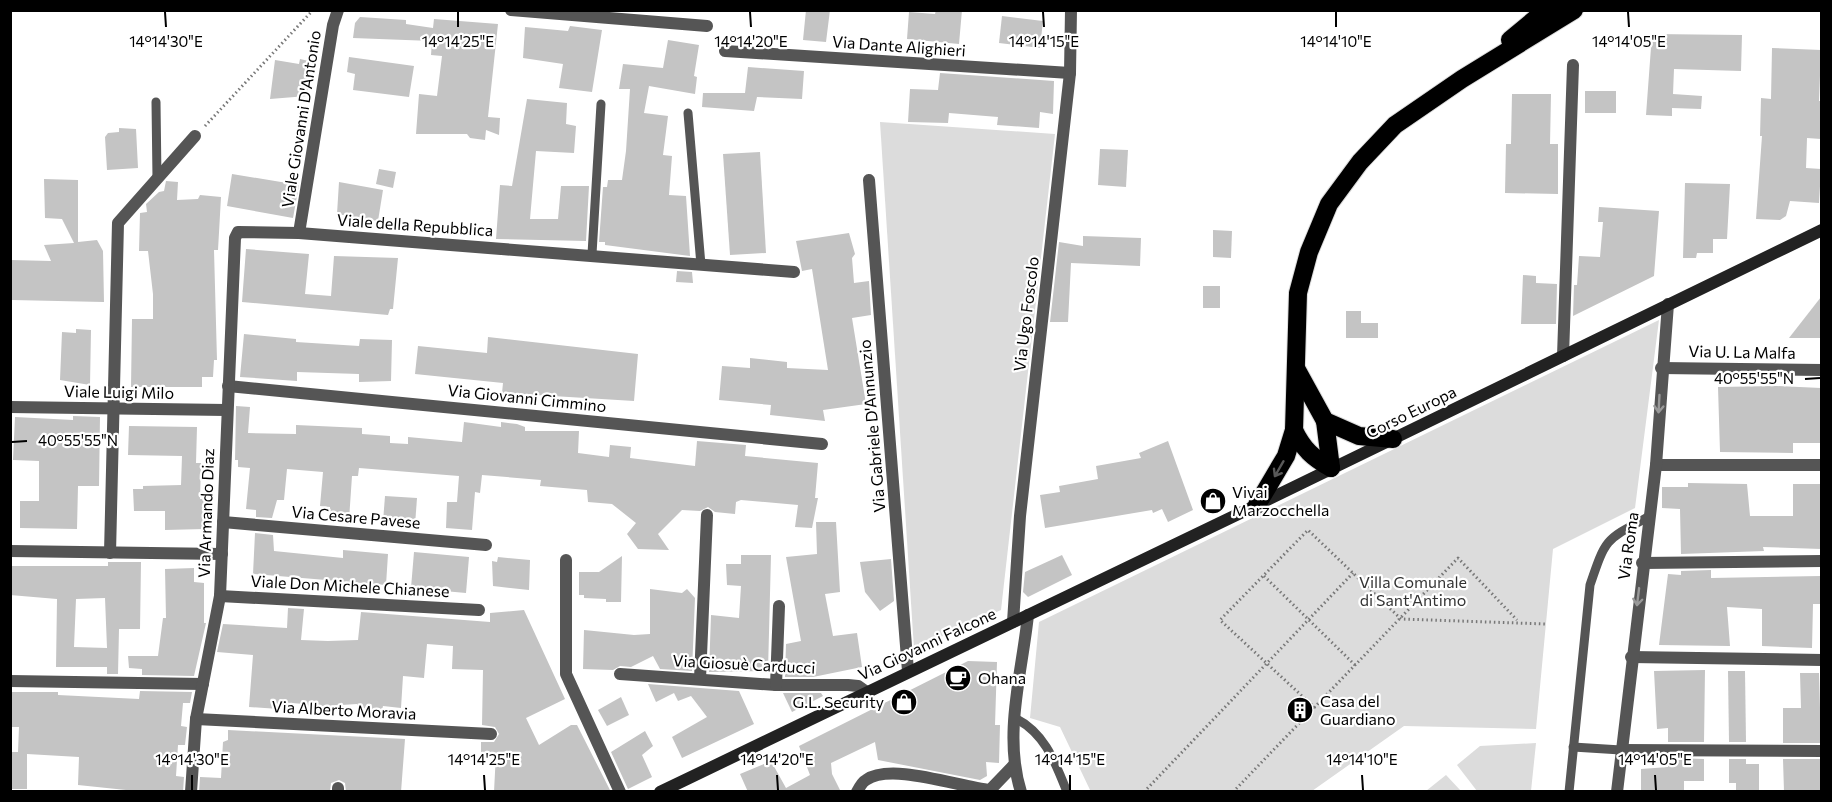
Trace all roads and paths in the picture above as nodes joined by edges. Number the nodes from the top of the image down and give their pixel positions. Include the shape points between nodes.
1 (313, 10) edge
2 (338, 10) edge
3 (511, 10) edge
4 (1071, 10) edge
5 (1546, 10) edge
6 (1574, 10) edge
7 (627, 15) edge
8 (708, 26) dead end
9 (725, 51) dead end
10 (1573, 65) dead end
11 (1071, 73) junction
12 (1462, 79) junction
13 (156, 102) dead end
14 (601, 104) dead end
15 (688, 113) dead end
16 (195, 136) joint
17 (157, 179) junction
18 (869, 180) dead end
19 (1821, 230) edge
20 (299, 233) junction
21 (236, 234) joint
22 (592, 254) junction
23 (701, 265) junction
24 (794, 272) dead end
25 (1668, 304) junction
26 (1563, 356) junction
27 (1661, 368) junction
28 (1297, 370) junction
29 (1821, 370) edge
30 (228, 386) junction
31 (10, 407) edge
32 (113, 408) junction
33 (226, 410) junction
34 (1325, 421) junction
35 (1294, 430) junction
36 (1393, 439) junction
37 (822, 444) dead end
38 (1656, 465) junction
39 (1821, 465) edge
40 (1331, 468) junction
41 (1257, 505) junction
42 (708, 515) dead end
43 (1648, 517) junction
44 (223, 522) junction
45 (486, 545) dead end
46 (10, 551) edge
47 (110, 553) junction
48 (222, 554) junction
49 (566, 560) dead end
50 (1821, 561) edge
51 (1642, 563) junction
52 (1353, 573) junction
53 (1264, 576) junction
54 (220, 596) junction
55 (778, 606) dead end
56 (479, 610) dead end
57 (1028, 615) junction
58 (1401, 619) junction
59 (1308, 620) junction
60 (1013, 622) junction
61 (1518, 622) junction
62 (1546, 624) dead end
63 (1631, 657) junction
64 (1821, 660) edge
65 (1266, 663) junction
66 (1356, 666) junction
67 (908, 671) junction
68 (620, 674) dead end
69 (700, 679) junction
70 (10, 681) edge
71 (203, 684) junction
72 (776, 685) junction
73 (864, 691) junction
74 (1315, 708) junction
75 (1016, 718) junction
76 (196, 719) junction
77 (491, 734) dead end
78 (1573, 747) junction
79 (1621, 750) junction
80 (1821, 751) edge
81 (1013, 766) junction
82 (191, 792) edge
83 (620, 792) edge
84 (660, 792) edge
85 (857, 792) edge
86 (1021, 792) edge
87 (1067, 792) edge
88 (1144, 792) edge
89 (1233, 792) edge
90 (1569, 792) edge
91 (1617, 792) edge

1 - 16 path
2 - 20 street, Viale Giovanni D'Antonio
3 - 7 street
4 - 11 street, Via Ugo Foscolo
5 - 12 highway
6 - 12 highway
7 - 8 street
9 - 11 street, Via Dante Alighieri
10 - 26 street
11 - 60 street, Via Ugo Foscolo via 1021,504
12 - 28 highway via 1395,125 1359,162 1329,204 1309,252 1298,293
13 - 17 lane
14 - 22 lane
15 - 23 lane
16 - 17 street
17 - 32 street via 118,223
18 - 67 street, Via Gabriele D'Annunzio
19 - 25 main road, Corso Europa
20 - 21 street, Viale della Repubblica via 246,230
20 - 22 street, Viale della Repubblica
21 - 30 street, Via Armando Diaz
22 - 23 street, Viale della Repubblica
23 - 24 street, Viale della Repubblica
25 - 26 main road, Corso Europa
25 - 27 street, Via Roma
26 - 36 main road, Corso Europa
27 - 29 street, Via U. La Malfa
27 -> 38 street, Via Roma
28 - 34 highway
28 - 35 highway
30 - 33 street, Via Armando Diaz
30 - 37 street, Via Giovanni Cimmino
31 - 32 street, Viale Luigi Milo
32 - 33 street, Viale Luigi Milo
32 - 47 street
33 - 44 street, Via Armando Diaz
34 - 36 highway via 1359,436
34 - 40 highway
35 - 40 highway via 1312,457
35 -> 41 highway via 1286,456
36 - 40 main road, Corso Europa
38 - 39 street
38 - 43 street, Via Roma
40 - 41 main road, Corso Europa
41 - 57 main road, Corso Europa
42 - 69 street
43 - 51 street, Via Roma
43 - 78 lane via 1611,537 1594,574
44 - 45 street, Via Cesare Pavese
44 - 48 street, Via Armando Diaz
46 - 47 street
47 - 48 street
48 - 54 street, Via Armando Diaz
49 - 83 street via 566,674
50 - 51 street
51 -> 63 street, Via Roma
52 - 53 path via 1308,530
52 - 58 path
52 - 59 path
53 - 59 path
53 - 65 path via 1220,620
54 - 56 street, Viale Don Michele Chianese
54 - 71 street, Via Armando Diaz
55 - 72 street
57 - 60 main road, Corso Europa
57 - 75 street
58 - 61 path
58 - 61 path via 1458,558
58 - 66 path
59 - 65 path
59 - 66 path
60 - 67 main road, Via Giovanni Falcone
61 - 62 path
63 - 64 street
63 - 79 street, Via Roma
65 - 74 path
65 - 88 path
66 - 74 path
67 - 73 main road, Via Giovanni Falcone
68 - 69 street, Via Giosuè Carducci
69 - 72 street, Via Giosuè Carducci
70 - 71 street
71 - 76 street, Via Armando Diaz
72 - 73 street, Via Giosuè Carducci via 848,685
73 - 84 main road, Via Giovanni Falcone
74 - 89 path
75 - 81 street
75 - 87 lane via 1032,726 1053,754
76 - 77 street, Via Alberto Moravia
76 - 82 street, Via Armando Diaz
78 - 79 lane
78 - 90 lane
79 - 80 street
79 - 91 street, Via Roma
81 - 85 street via 990,790 965,788 912,774 888,774 866,780
81 - 86 street

